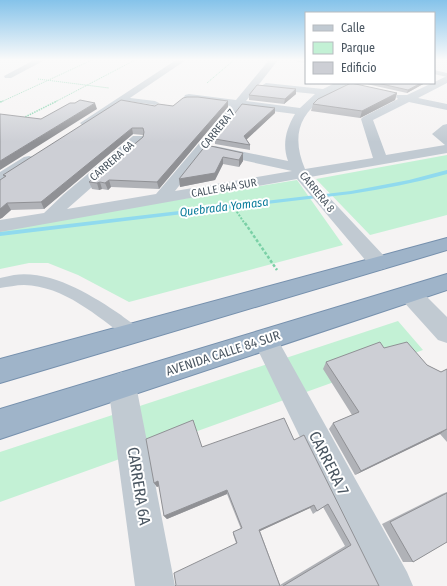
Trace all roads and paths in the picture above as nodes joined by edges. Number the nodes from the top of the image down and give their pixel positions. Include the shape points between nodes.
1 (32, 87) edge
2 (82, 87) edge
3 (109, 87) edge
4 (138, 87) edge
5 (253, 87) edge
6 (277, 87) edge
7 (332, 87) edge
8 (429, 87) edge
9 (134, 90) junction
10 (322, 92) junction
11 (392, 95) edge
12 (189, 97) edge
13 (407, 98) junction
14 (122, 99) junction
15 (0, 102) edge
16 (155, 103) dead end
17 (239, 104) junction
18 (447, 107) edge
19 (302, 112) junction
20 (22, 118) edge
21 (447, 128) edge
22 (76, 129) edge
23 (138, 139) edge
24 (447, 142) edge
25 (204, 147) junction
26 (447, 149) edge
27 (38, 154) edge
28 (381, 161) junction
29 (302, 175) junction
30 (0, 179) edge
31 (161, 198) junction
32 (229, 200) dead end
33 (51, 216) junction
34 (0, 226) edge
35 (447, 244) edge
36 (379, 263) junction
37 (447, 282) edge
38 (0, 284) edge
39 (290, 288) junction
40 (410, 294) junction
41 (447, 332) edge
42 (133, 333) junction
43 (265, 340) junction
44 (0, 371) edge
45 (122, 385) junction
46 (0, 424) edge
47 (155, 586) edge
48 (393, 586) edge

1 - 15 path
2 - 20 path
3 - 9 path
4 - 9 street
5 - 17 street, CARRERA 7
6 - 10 street
7 - 10 street, CARRERA 8
8 - 13 street
9 - 14 street
10 - 19 street, CARRERA 8
11 - 13 street
12 - 17 street
13 - 18 street
13 - 28 street via 367,119
14 - 16 lane
14 - 22 street
17 - 19 street
17 - 25 street, CARRERA 7
19 - 29 street, CARRERA 8 via 293,127 290,144
21 - 24 street via 438,134
23 - 33 street, CARRERA 6A
25 - 29 street
25 - 31 street, CARRERA 7
26 - 28 street, CALLE 84A SUR
27 - 30 street
28 - 29 street, CALLE 84A SUR
29 - 31 street, CALLE 84A SUR
29 - 36 street, CARRERA 8
31 - 33 street, CALLE 84A SUR
32 - 39 path
33 - 34 street, CALLE 84A SUR
35 - 36 highway
36 - 39 highway
37 - 40 highway, AVENIDA CALLE 84 SUR
38 - 42 lane via 26,280 72,292
39 - 42 highway
40 - 41 street
40 - 43 highway, AVENIDA CALLE 84 SUR
42 - 44 highway
43 - 45 highway, AVENIDA CALLE 84 SUR
43 - 48 street, CARRERA 7
45 - 46 highway, AVENIDA CALLE 84 SUR
45 - 47 street, CARRERA 6A

